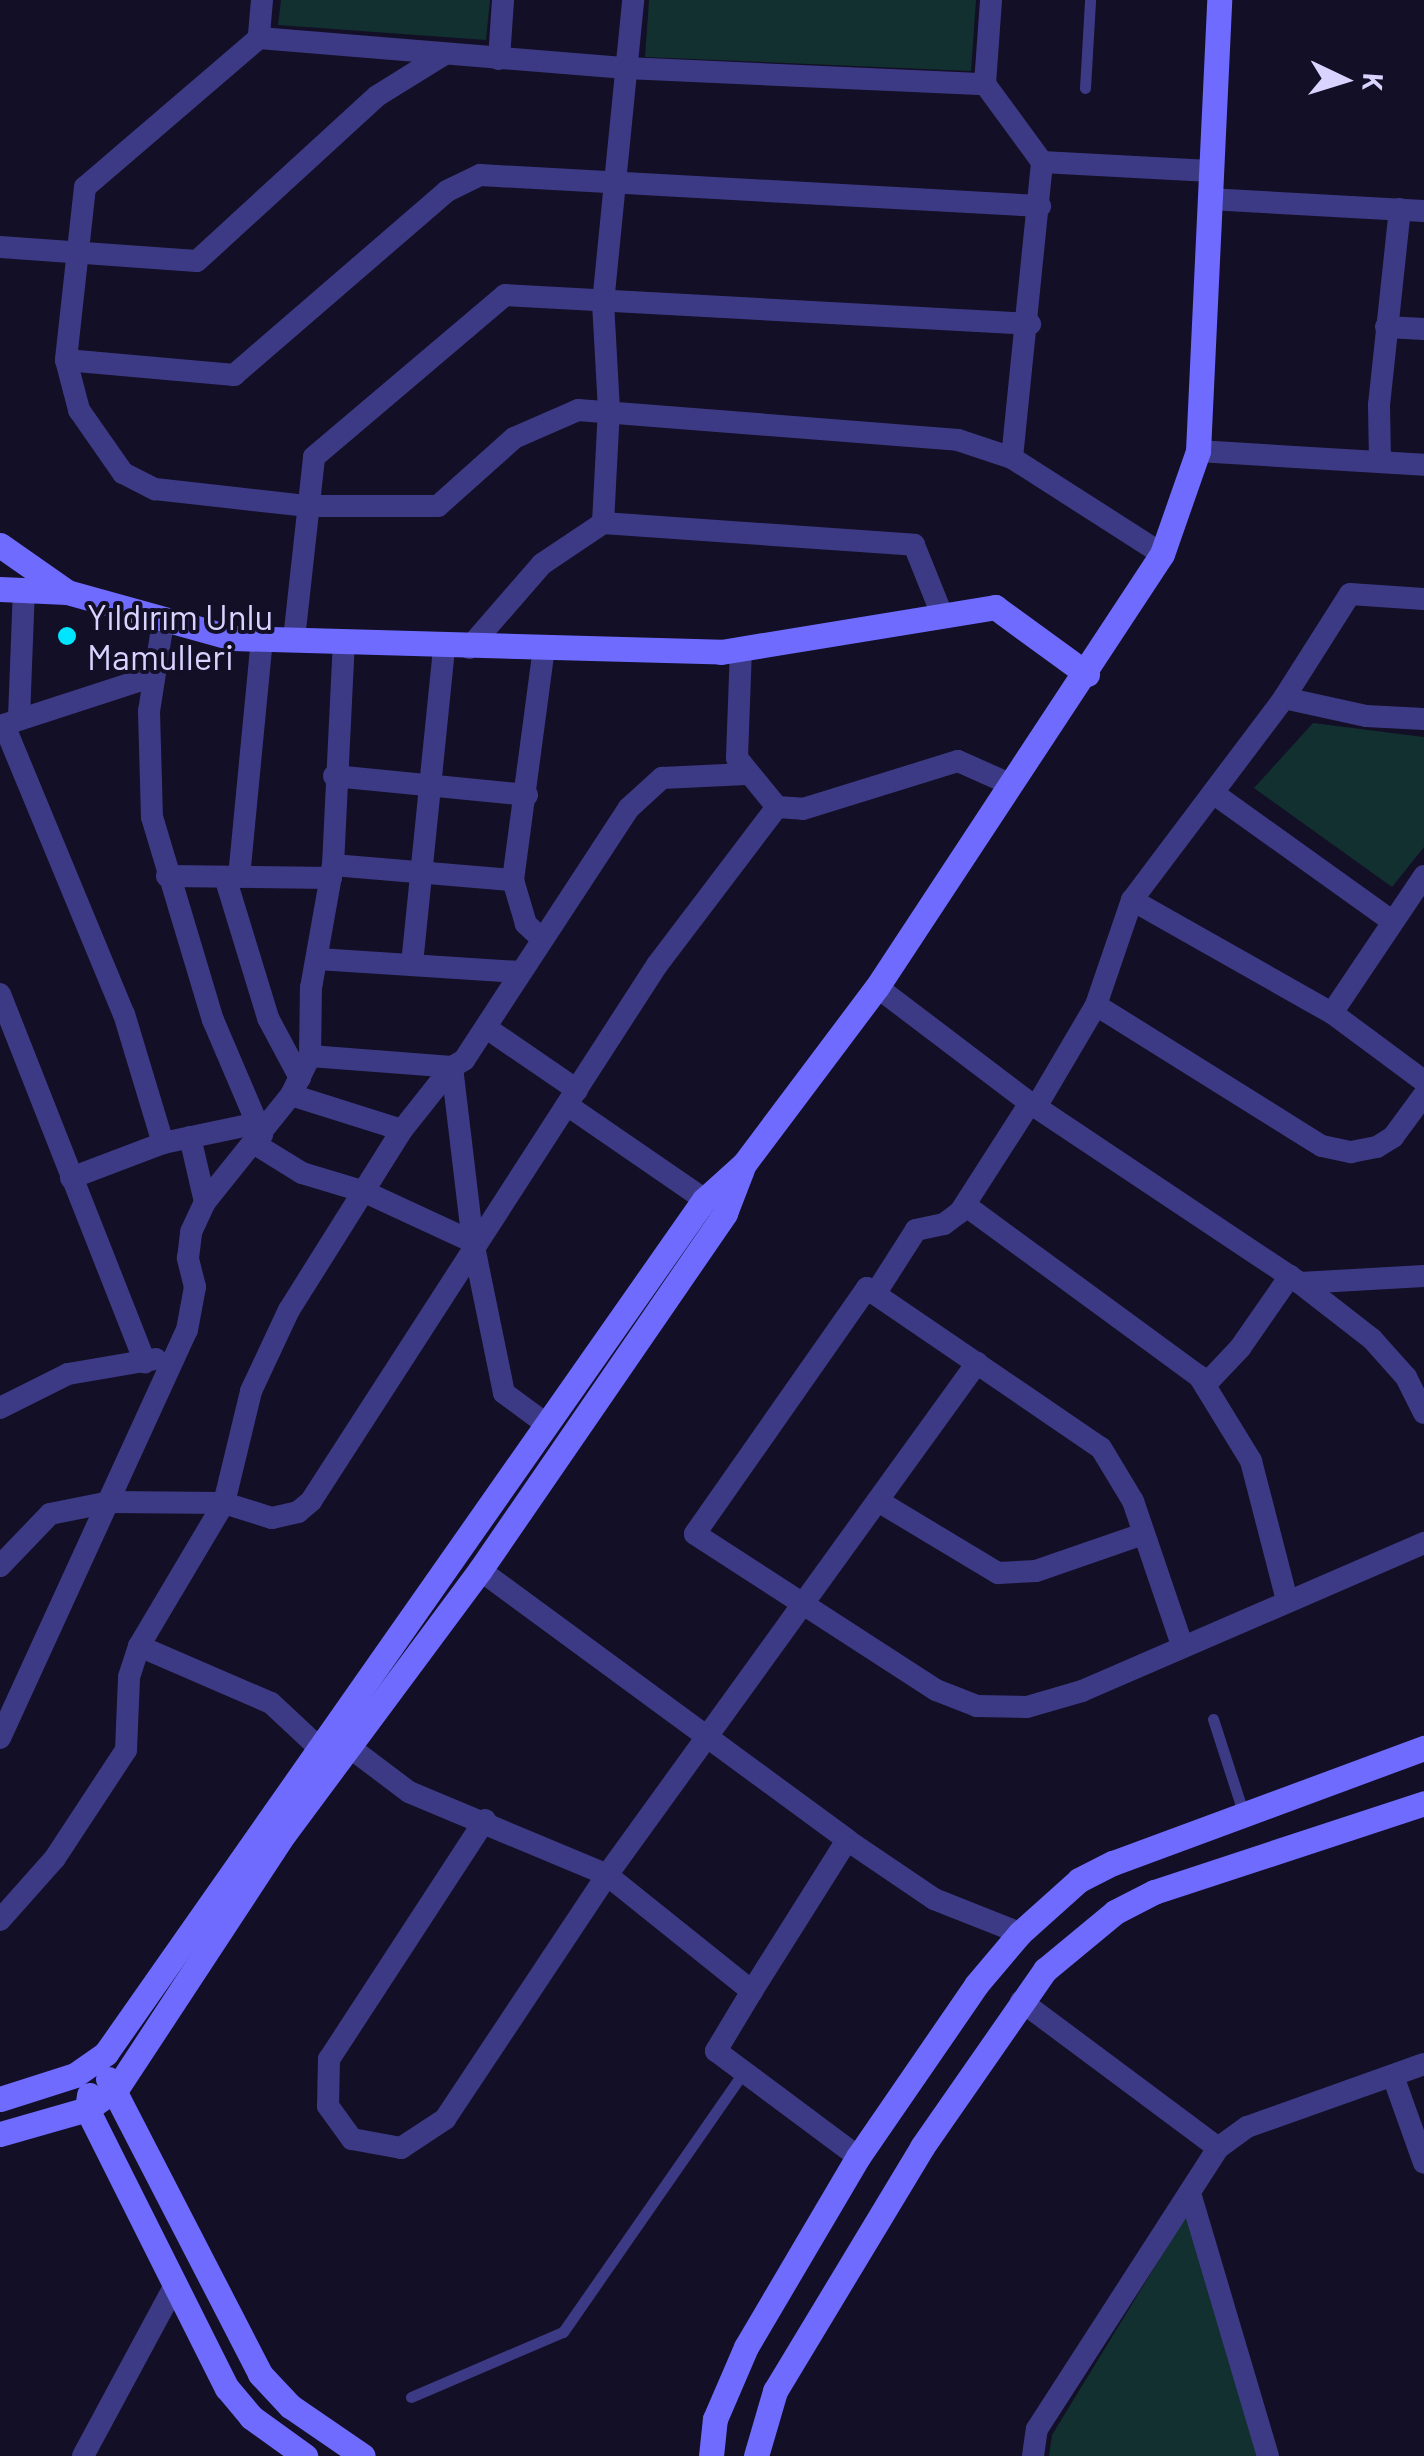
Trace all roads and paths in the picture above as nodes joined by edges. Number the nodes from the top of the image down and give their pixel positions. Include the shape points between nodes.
1 (262, 0) edge
2 (503, 0) edge
3 (633, 0) edge
4 (991, 0) edge
5 (1090, 0) edge
6 (1204, 0) edge
7 (1218, 13) edge
8 (259, 38) junction
9 (443, 55) junction
10 (498, 59) junction
11 (626, 68) junction
12 (985, 84) junction
13 (1085, 88) dead end
14 (1042, 162) junction
15 (1210, 171) junction
16 (610, 183) junction
17 (1209, 199) junction
18 (1040, 206) junction
19 (1400, 210) junction
20 (1424, 211) edge
21 (0, 248) edge
22 (74, 250) junction
23 (602, 303) junction
24 (1030, 324) junction
25 (1386, 328) junction
26 (1424, 329) edge
27 (66, 360) junction
28 (609, 410) junction
29 (1198, 451) junction
30 (1012, 458) junction
31 (1380, 462) junction
32 (1424, 464) edge
33 (306, 506) junction
34 (603, 523) junction
35 (0, 545) edge
36 (1162, 554) junction
37 (12, 589) edge
38 (67, 592) junction
39 (1424, 599) edge
40 (940, 612) junction
41 (163, 622) junction
42 (262, 639) junction
43 (294, 639) junction
44 (344, 644) junction
45 (456, 648) junction
46 (741, 648) junction
47 (544, 650) junction
48 (1087, 674) junction
49 (151, 677) junction
50 (1284, 698) junction
51 (1424, 719) edge
52 (8, 723) edge
53 (746, 774) junction
54 (334, 776) junction
55 (1012, 785) junction
56 (430, 786) junction
57 (1213, 793) junction
58 (527, 794) junction
59 (777, 807) junction
60 (424, 870) junction
61 (332, 872) junction
62 (167, 876) junction
63 (1424, 876) edge
64 (232, 877) junction
65 (514, 880) junction
66 (1132, 900) junction
67 (1393, 922) junction
68 (541, 938) junction
69 (318, 959) junction
70 (412, 964) junction
71 (521, 972) junction
72 (877, 987) junction
73 (0, 994) edge
74 (1096, 1005) junction
75 (1332, 1014) junction
76 (488, 1029) junction
77 (310, 1056) junction
78 (452, 1067) junction
79 (1424, 1081) edge
80 (295, 1086) junction
81 (1424, 1096) edge
82 (572, 1098) junction
83 (1033, 1105) junction
84 (402, 1130) junction
85 (258, 1134) junction
86 (190, 1137) junction
87 (163, 1143) junction
88 (71, 1178) junction
89 (364, 1192) junction
90 (205, 1202) junction
91 (965, 1205) junction
92 (715, 1206) junction
93 (473, 1242) junction
94 (1424, 1276) edge
95 (1295, 1279) junction
96 (876, 1294) junction
97 (174, 1356) junction
98 (144, 1362) junction
99 (977, 1363) junction
100 (1424, 1376) edge
101 (1206, 1384) junction
102 (0, 1408) edge
103 (1422, 1409) edge
104 (546, 1424) junction
105 (878, 1501) junction
106 (110, 1502) junction
107 (224, 1503) junction
108 (1144, 1534) junction
109 (1424, 1543) edge
110 (0, 1566) edge
111 (480, 1570) junction
112 (1287, 1600) junction
113 (802, 1606) junction
114 (1182, 1645) junction
115 (139, 1646) junction
116 (1213, 1719) dead end
117 (0, 1738) edge
118 (708, 1742) junction
119 (317, 1746) junction
120 (348, 1746) junction
121 (1424, 1748) edge
122 (1424, 1803) edge
123 (1244, 1815) junction
124 (486, 1820) junction
125 (846, 1840) junction
126 (608, 1875) junction
127 (0, 1920) edge
128 (1020, 1933) junction
129 (752, 1992) junction
130 (1021, 2001) junction
131 (1424, 2064) edge
132 (94, 2065) junction
133 (744, 2072) junction
134 (1392, 2076) junction
135 (118, 2088) junction
136 (0, 2100) edge
137 (87, 2109) junction
138 (0, 2134) edge
139 (1218, 2148) junction
140 (858, 2157) junction
141 (1424, 2163) edge
142 (1190, 2193) junction
143 (176, 2283) junction
144 (411, 2397) dead end
145 (295, 2453) edge
146 (82, 2456) edge
147 (363, 2456) edge
148 (710, 2456) edge
149 (756, 2456) edge
150 (1032, 2456) edge
151 (1268, 2456) edge

1 - 8 street
2 - 10 street
3 - 11 street
4 - 12 street
5 - 13 lane
6 - 7 street
7 - 15 street
8 - 9 street
8 - 22 street via 85,187
9 - 10 street
9 - 22 street via 377,96 197,261
10 - 11 street
11 - 12 street
11 - 16 street
12 - 14 street
14 - 15 street
14 - 18 street
15 - 17 street
16 - 18 street
16 - 23 street
16 - 27 street via 480,174 234,375
17 - 19 street
17 - 29 street
18 - 24 street
19 - 20 street
19 - 25 street
21 - 22 street
22 - 27 street
23 - 24 street
23 - 28 street
23 - 33 street via 505,294 314,457
24 - 30 street
25 - 26 street
25 - 31 street
27 - 33 street via 84,423 123,473 155,490
28 - 30 street via 958,440
28 - 33 street via 578,410 524,432 438,506
28 - 34 street
29 - 31 street
29 - 36 street
30 - 36 street
31 - 32 street
33 - 43 street
34 - 40 street via 914,545
34 - 45 street via 542,564
35 - 38 street
36 - 48 street
37 - 38 street
37 - 52 street
38 - 41 street
39 - 50 street via 1350,594
40 - 46 street
40 - 48 street via 995,607
41 - 42 street
41 - 49 street
42 - 43 street
42 - 64 street
43 - 44 street
44 - 45 street
44 - 54 street
45 - 47 street
45 - 56 street
46 - 47 street
46 - 53 street via 737,758
47 - 58 street
48 - 55 street
49 - 52 street
49 - 62 street via 146,779
50 - 51 street via 1366,716
50 - 57 street
52 - 87 street via 124,1014
53 - 59 street
53 - 68 street via 662,778 629,808
54 - 56 street
54 - 61 street
55 - 59 street via 958,761 803,809
55 - 72 street
56 - 58 street
56 - 60 street
57 - 66 street
57 - 67 street
58 - 65 street
59 - 82 street via 657,965
60 - 61 street
60 - 65 street
60 - 70 street
61 - 64 street
61 - 69 street
62 - 64 street
62 - 85 street
63 - 67 street
64 - 80 street via 268,1018
65 - 68 street via 526,924
66 - 74 street
66 - 75 street
67 - 75 street
68 - 71 street
69 - 70 street
69 - 77 street
70 - 71 street
71 - 76 street
72 - 83 street
72 - 92 street
73 - 88 street
74 - 81 street via 1322,1146 1351,1152 1377,1147 1401,1129
74 - 83 street
75 - 79 street
76 - 78 street
76 - 82 street
77 - 78 street
77 - 80 street
78 - 84 street
78 - 93 street
80 - 84 street
80 - 85 street
82 - 92 street
82 - 93 street
83 - 91 street
83 - 95 street
84 - 89 street
85 - 86 street
85 - 89 street via 302,1173
85 - 90 street
86 - 87 street
86 - 90 street
87 - 88 street
88 - 98 street
89 - 93 street
89 - 107 street via 288,1310 250,1391
90 - 97 street via 191,1232 194,1287 187,1330
91 - 96 street via 944,1224 916,1230
91 - 101 street via 1146,1332
92 - 104 street
92 - 111 street
93 - 104 street via 504,1393
93 - 107 street via 311,1501 272,1518
94 - 95 street
95 - 101 street
95 - 103 street via 1372,1340
96 - 99 street
96 - 113 street via 866,1288 695,1534
97 - 98 street
97 - 106 street
98 - 102 street via 68,1374
99 - 105 street
99 - 108 street via 1100,1448 1133,1501
100 - 103 street
101 - 112 street via 1251,1461
104 - 119 street
105 - 108 street via 998,1573 1036,1571
105 - 113 street
106 - 107 street
106 - 110 street via 50,1514
106 - 117 street
107 - 115 street
108 - 114 street
109 - 112 street
111 - 118 street
111 - 120 street
112 - 114 street
113 - 114 street via 936,1690 976,1706 1027,1707 1082,1692
113 - 118 street
115 - 119 street via 271,1703
115 - 127 street via 129,1677 126,1750 56,1858
116 - 123 lane
118 - 125 street
118 - 126 street
119 - 132 street
120 - 124 street via 409,1792
120 - 135 street
121 - 123 street
122 - 130 street via 1154,1892 1082,1938
123 - 128 street via 1078,1880
124 - 126 street
124 - 126 street via 329,2059 328,2106 352,2140 401,2148 444,2118
125 - 128 street via 934,1898
125 - 129 street
126 - 129 street
128 - 140 street via 976,1984
129 - 133 street via 716,2051
130 - 139 street
130 - 149 street via 922,2148 775,2391
131 - 134 street
132 - 135 street
132 - 136 street
132 - 137 street
133 - 140 street
133 - 144 lane via 563,2332
134 - 139 street via 1247,2127
134 - 141 street
135 - 137 street
135 - 147 street via 260,2374 290,2406
137 - 138 street
137 - 143 street
139 - 142 street
140 - 148 street via 746,2347 715,2419
142 - 150 street via 1037,2429
142 - 151 street
143 - 145 street via 227,2388
143 - 146 street

